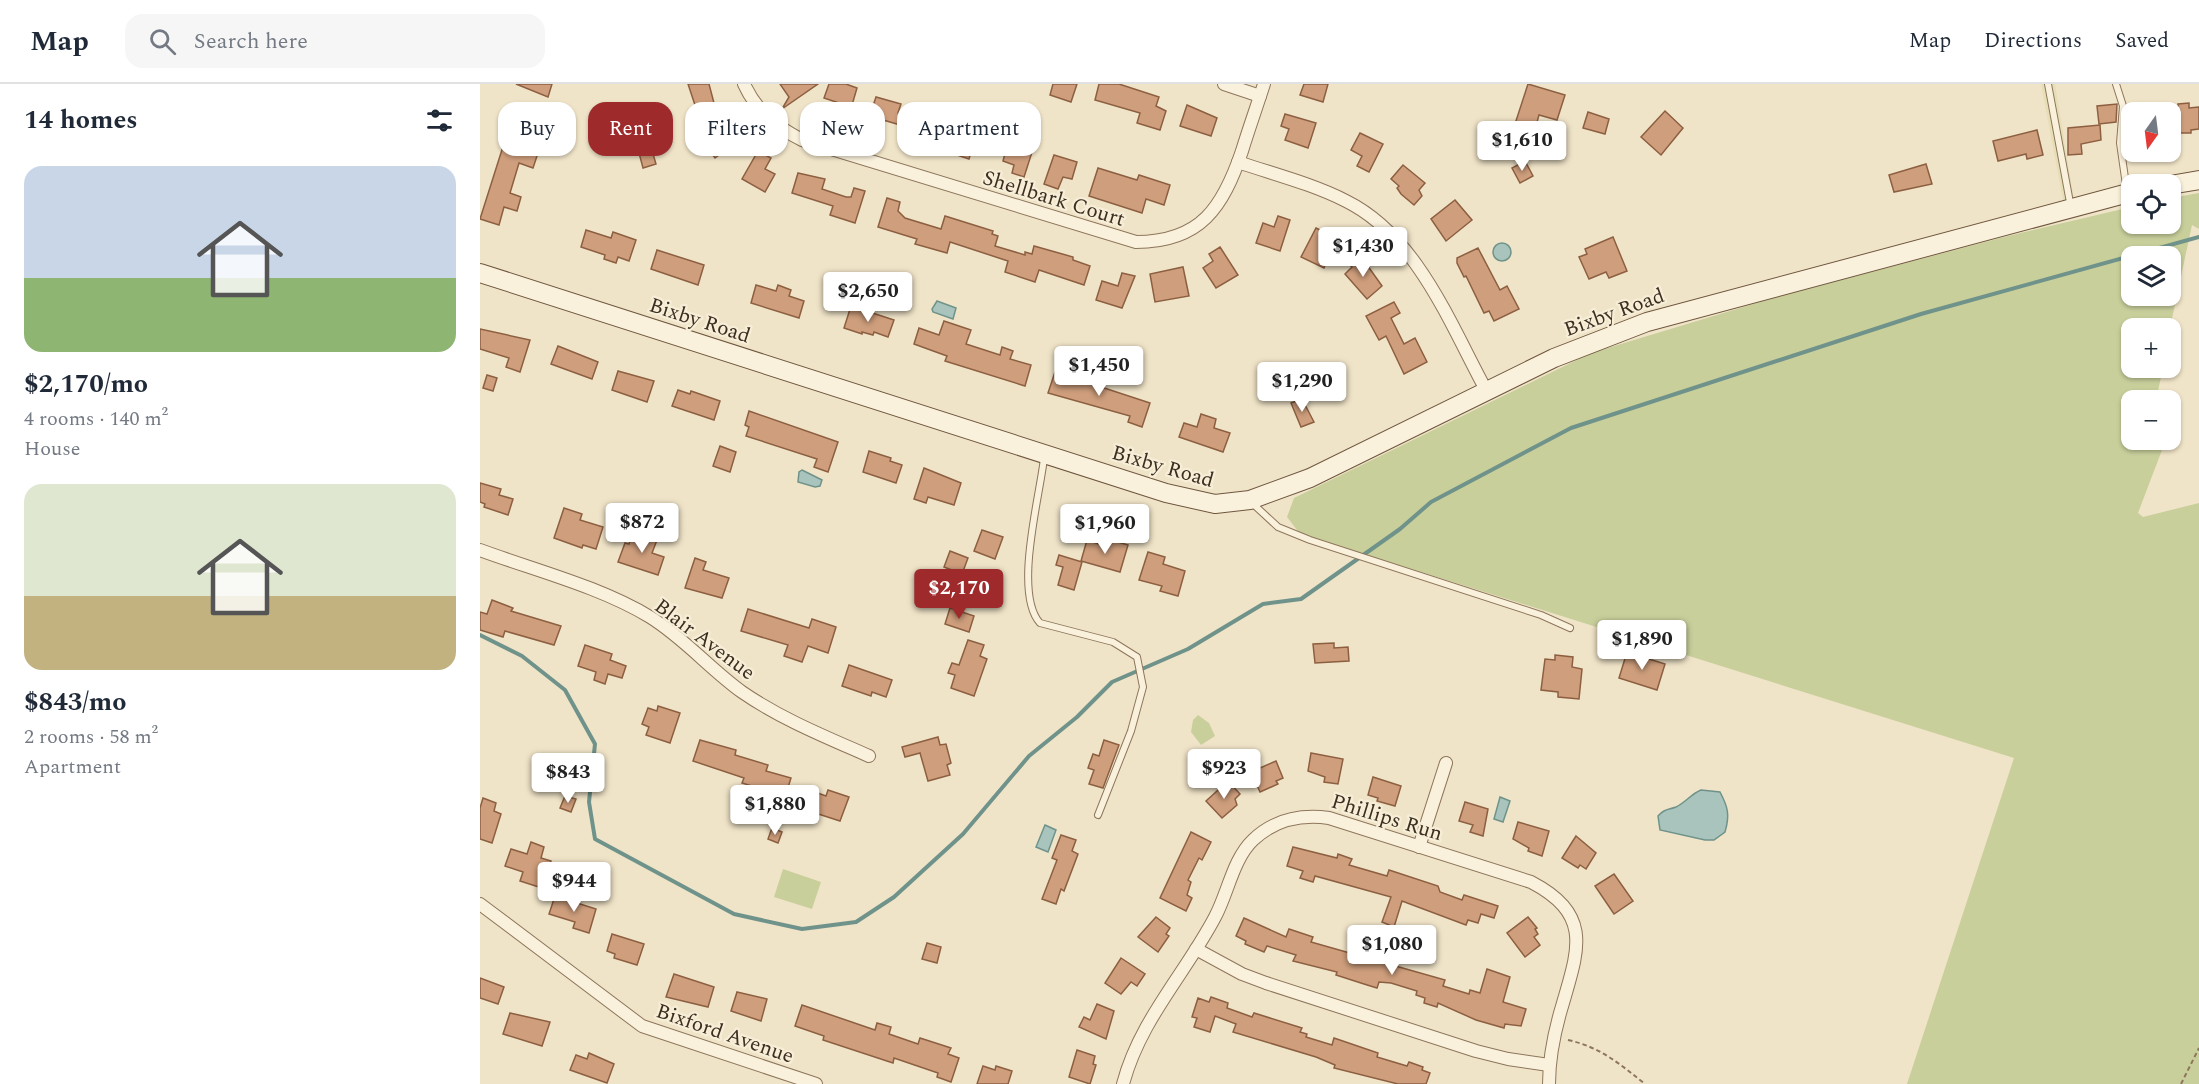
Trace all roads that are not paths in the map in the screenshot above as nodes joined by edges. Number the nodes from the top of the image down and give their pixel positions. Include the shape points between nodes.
1 (744, 84) edge
2 (1224, 84) edge
3 (2048, 84) edge
4 (2116, 84) edge
5 (1262, 90) edge
6 (1238, 162) junction
7 (2126, 174) edge
8 (2199, 180) edge
9 (2181, 183) edge
10 (2121, 195) edge
11 (2071, 208) junction
12 (480, 273) edge
13 (1486, 390) junction
14 (1045, 454) junction
15 (1250, 500) junction
16 (480, 549) edge
17 (1570, 628) dead end
18 (869, 756) dead end
19 (1446, 763) dead end
20 (1098, 815) dead end
21 (1419, 847) junction
22 (480, 904) edge
23 (1196, 949) junction
24 (1549, 1065) junction
25 (816, 1084) edge
26 (1124, 1084) edge
27 (1549, 1084) edge

1 - 6 street, Shellbark Court via 761,114 802,140 1125,240 1157,241 1193,228 1222,199
2 - 5 street
3 - 11 lane
4 - 7 lane via 2123,106 2120,143
5 - 6 street, Shellbark Court
6 - 13 street via 1346,200 1383,224 1411,257
8 - 9 street
10 - 11 street, Bixby Road
11 - 13 street, Bixby Road via 1647,321
12 - 14 street, Bixby Road
13 - 15 street, Bixby Road via 1310,478
14 - 15 street, Bixby Road via 1205,503 1226,505
14 - 20 lane via 1029,563 1033,615 1040,624 1113,642 1137,657 1142,679 1131,730
15 - 17 lane via 1278,526
16 - 18 street, Blair Avenue via 606,596 649,617 762,705
19 - 21 street
21 - 23 street, Phillips Run via 1320,817 1301,816 1276,824 1248,845 1215,918
21 - 24 street, Phillips Run via 1531,882 1565,908 1577,941 1576,957
22 - 25 street, Bixford Avenue via 642,1026
23 - 24 street via 1266,983 1476,1051
23 - 26 street, Phillips Run via 1140,1036
24 - 27 street

